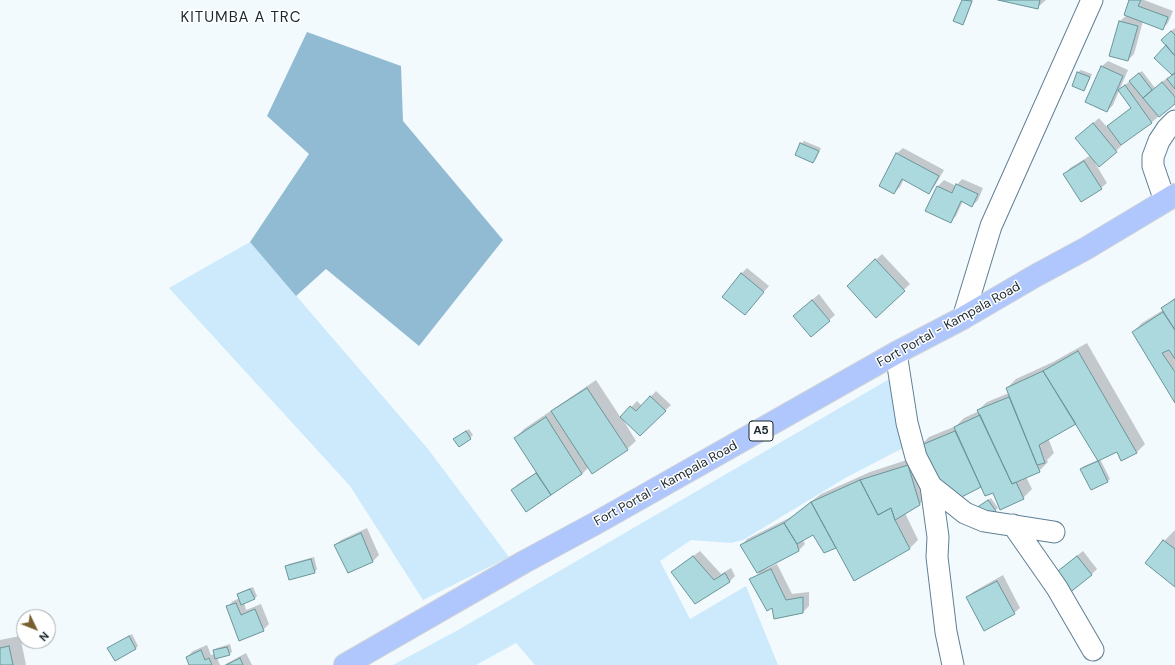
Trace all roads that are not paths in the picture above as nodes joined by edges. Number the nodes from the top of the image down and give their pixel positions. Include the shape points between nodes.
1 (1092, 0) edge
2 (1175, 122) edge
3 (1170, 198) edge
4 (963, 318) junction
5 (896, 353) junction
6 (931, 486) junction
7 (1013, 525) junction
8 (1054, 532) dead end
9 (1092, 650) dead end
10 (345, 665) edge
11 (953, 665) edge

1 - 4 street via 991,226
2 - 3 street via 1158,141 1153,157 1153,166
3 - 4 highway, Fort Portal - Kampala Road / A5
4 - 5 highway, Fort Portal - Kampala Road / A5
5 - 6 street via 916,457
5 - 10 highway, Fort Portal - Kampala Road / A5
6 - 7 street via 965,513 984,521
6 - 11 street via 946,632
7 - 8 street
7 - 9 street via 1057,588

